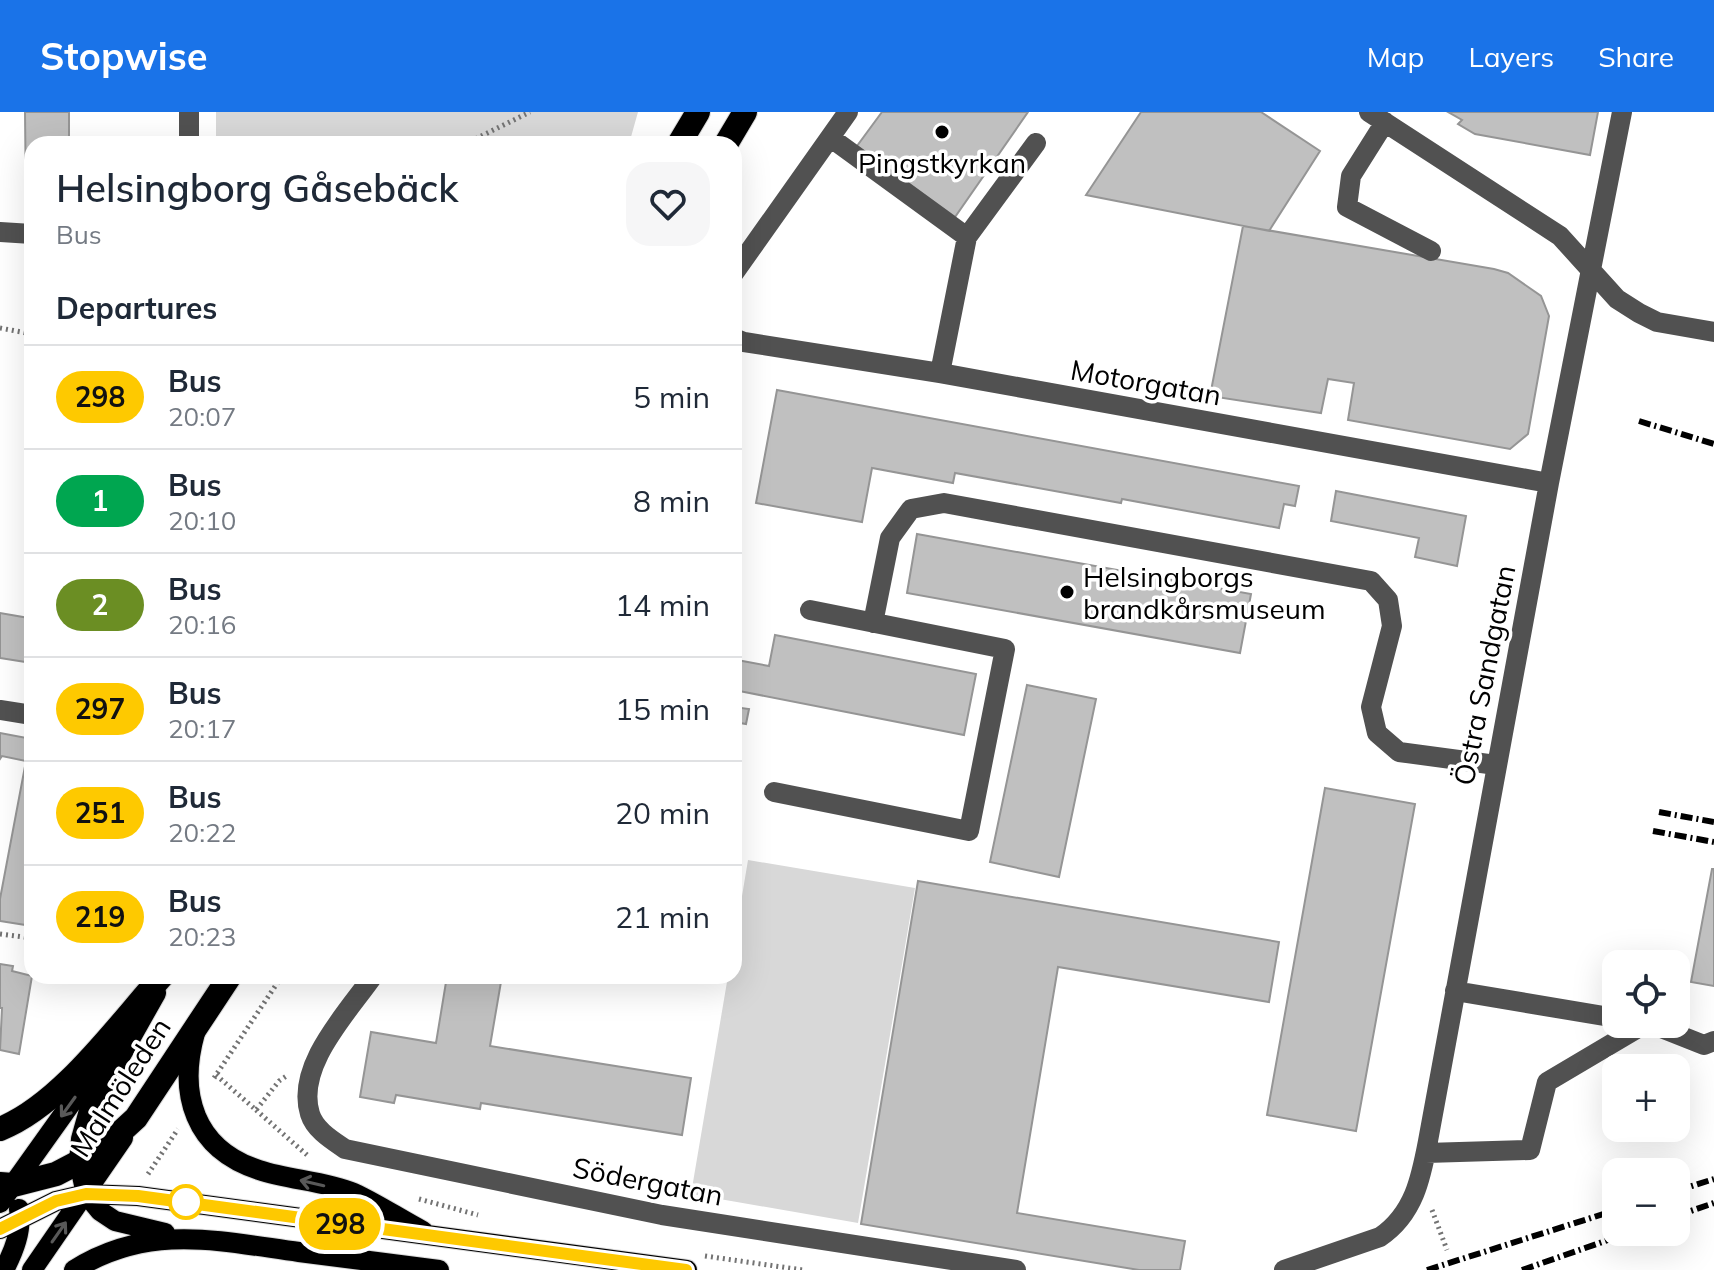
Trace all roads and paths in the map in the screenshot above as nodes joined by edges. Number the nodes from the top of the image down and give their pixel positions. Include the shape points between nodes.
1 (189, 112) edge
2 (530, 112) edge
3 (698, 112) edge
4 (745, 112) edge
5 (848, 112) edge
6 (1622, 112) edge
7 (1377, 117) edge
8 (189, 136) edge
9 (481, 136) edge
10 (684, 136) edge
11 (731, 136) edge
12 (831, 138) junction
13 (1036, 143) dead end
14 (0, 232) edge
15 (24, 234) edge
16 (967, 237) junction
17 (1431, 251) dead end
18 (742, 262) edge
19 (1590, 269) junction
20 (0, 328) edge
21 (24, 332) edge
22 (1714, 332) edge
23 (742, 341) edge
24 (940, 373) junction
25 (1549, 483) junction
26 (810, 610) dead end
27 (873, 623) junction
28 (0, 710) edge
29 (24, 714) edge
30 (1496, 765) junction
31 (774, 792) dead end
32 (0, 934) edge
33 (24, 937) edge
34 (157, 984) edge
35 (158, 984) edge
36 (160, 984) edge
37 (225, 984) edge
38 (367, 984) edge
39 (1455, 991) junction
40 (1602, 1016) edge
41 (197, 1025) junction
42 (1624, 1038) edge
43 (1685, 1038) edge
44 (1714, 1041) edge
45 (315, 1057) junction
46 (216, 1075) dead end
47 (256, 1110) junction
48 (136, 1118) junction
49 (0, 1129) edge
50 (1426, 1153) junction
51 (79, 1162) junction
52 (313, 1162) dead end
53 (3, 1186) edge
54 (86, 1194) junction
55 (410, 1196) dead end
56 (1432, 1209) dead end
57 (481, 1215) dead end
58 (20, 1218) junction
59 (0, 1229) edge
60 (434, 1237) junction
61 (188, 1238) junction
62 (1447, 1250) dead end
63 (693, 1263) edge
64 (4, 1270) edge
65 (32, 1270) edge
66 (74, 1270) edge
67 (439, 1270) edge
68 (803, 1270) edge
69 (1016, 1270) edge
70 (1284, 1270) edge

1 - 8 street
2 - 9 path
3 - 10 highway
4 - 11 highway
5 - 12 street
6 - 19 street, Östra Sandgatan
7 - 17 street via 1351,176 1347,207
7 - 19 street via 1560,236
12 - 16 street
12 - 18 street
13 - 16 street
14 - 15 street
16 - 24 street
19 - 22 street via 1617,299 1639,313 1657,322
19 - 25 street, Östra Sandgatan
20 - 21 path
23 - 24 street, Motorgatan
24 - 25 street, Motorgatan
25 - 30 street, Östra Sandgatan
26 - 27 street
27 - 30 street via 890,538 911,509 944,503 1371,581 1388,600 1392,626 1371,707 1377,733 1399,752
27 - 31 street via 1005,649 969,831
28 - 29 street
30 - 39 street, Östra Sandgatan
32 - 33 path
34 - 49 highway via 73,1076 43,1103
35 -> 53 main road, Malmöleden
36 - 51 main road via 88,1114
37 - 41 highway, Malmöleden
38 - 45 street
39 - 40 street
39 - 50 street, Östra Sandgatan
41 - 48 highway, Malmöleden
60 -> 41 main road via 352,1192 259,1170 219,1148 192,1108 189,1071
42 - 50 street via 1547,1082 1530,1150
43 - 44 street via 1704,1045
45 - 47 path via 279,1081
45 - 69 street, Södergatan via 308,1090 310,1115 325,1136 345,1149 662,1215
46 - 47 path
47 - 52 path
48 - 51 highway via 100,1151
48 - 54 main road, Malmöleden
50 - 70 street, Östra Sandgatan via 1415,1195 1394,1228
51 - 53 highway via 56,1174
51 - 54 main road
53 - 58 main road
54 - 58 main road
54 - 60 main road via 162,1199
54 - 61 main road via 115,1221
65 -> 54 main road, Malmöleden
55 - 57 path
56 - 62 path
58 - 59 main road
58 - 64 main road
60 - 63 main road
61 - 66 main road via 132,1244
61 - 67 main road
63 - 68 path

